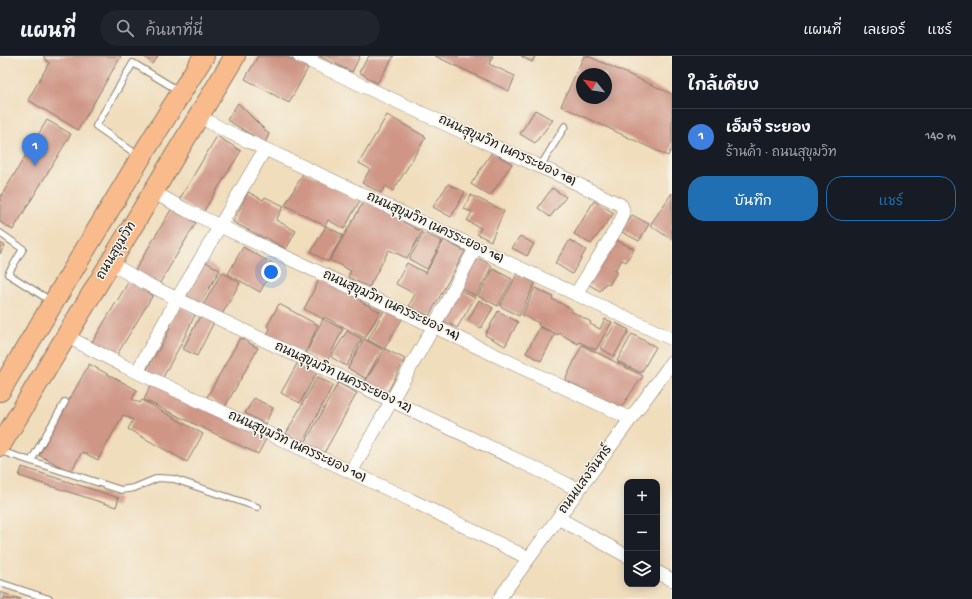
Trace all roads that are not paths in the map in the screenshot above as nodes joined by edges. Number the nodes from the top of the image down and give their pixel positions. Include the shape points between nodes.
1 (204, 56) edge
2 (235, 56) edge
3 (299, 56) edge
4 (181, 92) junction
5 (199, 116) junction
6 (565, 126) dead end
7 (265, 149) junction
8 (141, 157) junction
9 (540, 167) junction
10 (153, 192) junction
11 (220, 226) junction
12 (0, 233) edge
13 (476, 247) junction
14 (110, 264) junction
15 (576, 294) junction
16 (177, 299) junction
17 (53, 302) junction
18 (434, 326) junction
19 (66, 336) junction
20 (672, 339) edge
21 (672, 361) edge
22 (137, 372) junction
23 (0, 391) edge
24 (391, 401) junction
25 (65, 402) dead end
26 (631, 419) junction
27 (0, 446) edge
28 (0, 451) edge
29 (30, 461) junction
30 (351, 472) junction
31 (578, 490) junction
32 (257, 507) dead end
33 (558, 518) junction
34 (624, 554) edge
35 (528, 558) junction
36 (660, 574) edge
37 (672, 580) edge
38 (0, 583) edge
39 (49, 599) edge
40 (499, 599) edge

1 - 4 main road
2 - 5 main road, ถนนสุขุมวิท
3 - 9 street, ถนนสุขุมวิท (นครระยอง 18)
4 - 8 main road
4 - 8 lane via 133,63 96,126
5 - 7 street, ถนนสุขุมวิท (นครระยอง 16)
5 - 10 main road, ถนนสุขุมวิท
6 - 9 lane
7 - 11 street
7 - 13 street, ถนนสุขุมวิท (นครระยอง 16)
8 - 17 main road
9 - 15 street, ถนนสุขุมวิท (นครระยอง 18) via 621,205 624,210 624,216
10 - 11 street, ถนนสุขุมวิท (นครระยอง 14)
10 - 14 main road, ถนนสุขุมวิท
11 - 16 street
11 - 18 street, ถนนสุขุมวิท (นครระยอง 14)
12 - 17 lane via 23,249 8,274
13 - 15 street, ถนนสุขุมวิท (นครระยอง 16)
13 - 18 street
14 - 16 street, ถนนสุขุมวิท (นครระยอง 12)
14 - 19 main road, ถนนสุขุมวิท
15 - 20 street, ถนนสุขุมวิท (นครระยอง 16)
16 - 22 street
16 - 24 street, ถนนสุขุมวิท (นครระยอง 12)
17 - 23 main road
18 - 24 street
18 - 26 street, ถนนสุขุมวิท (นครระยอง 14)
19 - 22 street, ถนนสุขุมวิท (นครระยอง 10)
19 - 27 main road, ถนนสุขุมวิท
21 - 26 street, ถนนแสงจันทร์
22 - 30 street, ถนนสุขุมวิท (นครระยอง 10)
24 - 30 street
24 - 31 street, ถนนสุขุมวิท (นครระยอง 12)
25 - 29 lane
26 - 31 street, ถนนแสงจันทร์
28 - 29 lane
29 - 32 lane via 121,490 134,488 158,478 174,479
30 - 35 street, ถนนสุขุมวิท (นครระยอง 10)
31 - 33 street, ถนนแสงจันทร์
33 - 34 street
33 - 35 street, ถนนแสงจันทร์
35 - 40 street, ถนนแสงจันทร์
36 - 37 street
38 - 39 lane

